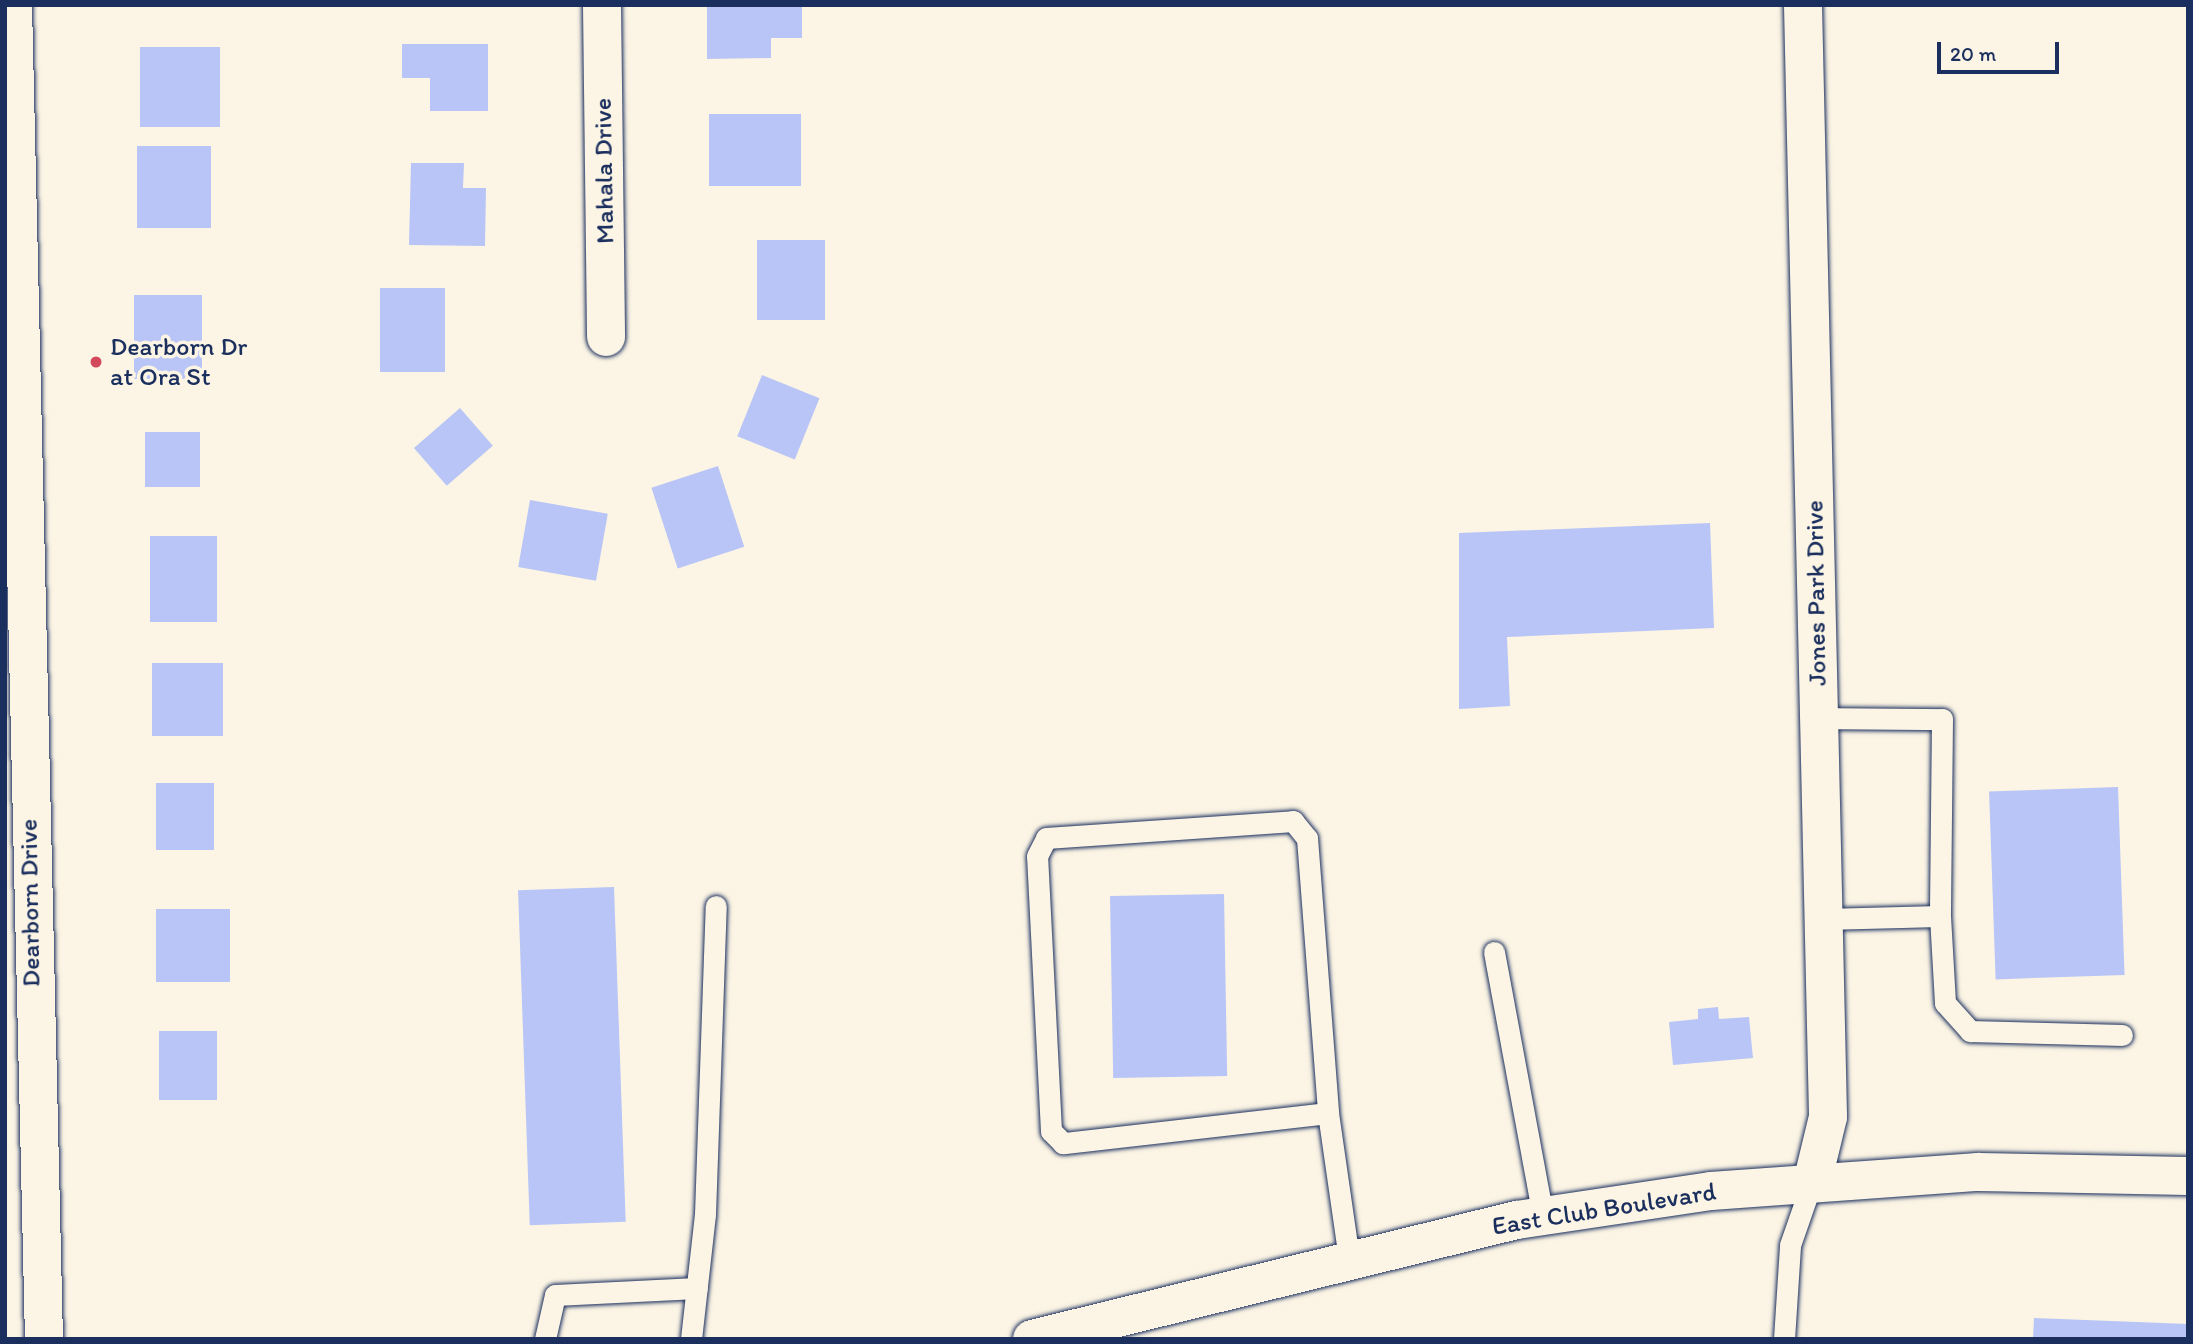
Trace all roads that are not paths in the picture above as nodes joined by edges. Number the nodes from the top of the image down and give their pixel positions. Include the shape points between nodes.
1 (13, 5) edge
2 (602, 5) edge
3 (1803, 5) edge
4 (11, 280) edge
5 (606, 337) dead end
6 (1819, 718) junction
7 (716, 906) dead end
8 (1940, 916) junction
9 (1824, 919) junction
10 (1494, 952) dead end
11 (2122, 1035) dead end
12 (1328, 1113) junction
13 (2188, 1176) edge
14 (1813, 1179) junction
15 (1543, 1216) junction
16 (1349, 1258) junction
17 (697, 1289) junction
18 (1124, 1327) edge
19 (44, 1339) edge
20 (545, 1339) edge
21 (691, 1339) edge
22 (1032, 1339) edge
23 (1784, 1339) edge

1 - 4 street, Dearborn Drive
2 - 5 street, Mahala Drive
3 - 6 street, Jones Park Drive
4 - 19 street, Dearborn Drive
6 - 8 lane via 1942,719
6 - 9 street, Jones Park Drive
7 - 17 lane
8 - 9 lane
8 - 11 lane via 1945,1003 1970,1031
9 - 14 street, Jones Park Drive via 1828,1117
10 - 15 lane
12 - 12 lane via 1307,838 1293,821 1046,838 1037,856 1051,1131 1063,1143
12 - 16 lane
13 - 14 street, East Club Boulevard via 1978,1172
14 - 15 street, East Club Boulevard
14 - 23 lane via 1790,1245
15 - 16 street, East Club Boulevard
16 - 18 street, East Club Boulevard
17 - 20 lane via 555,1295
17 - 21 lane
18 - 22 street, East Club Boulevard

